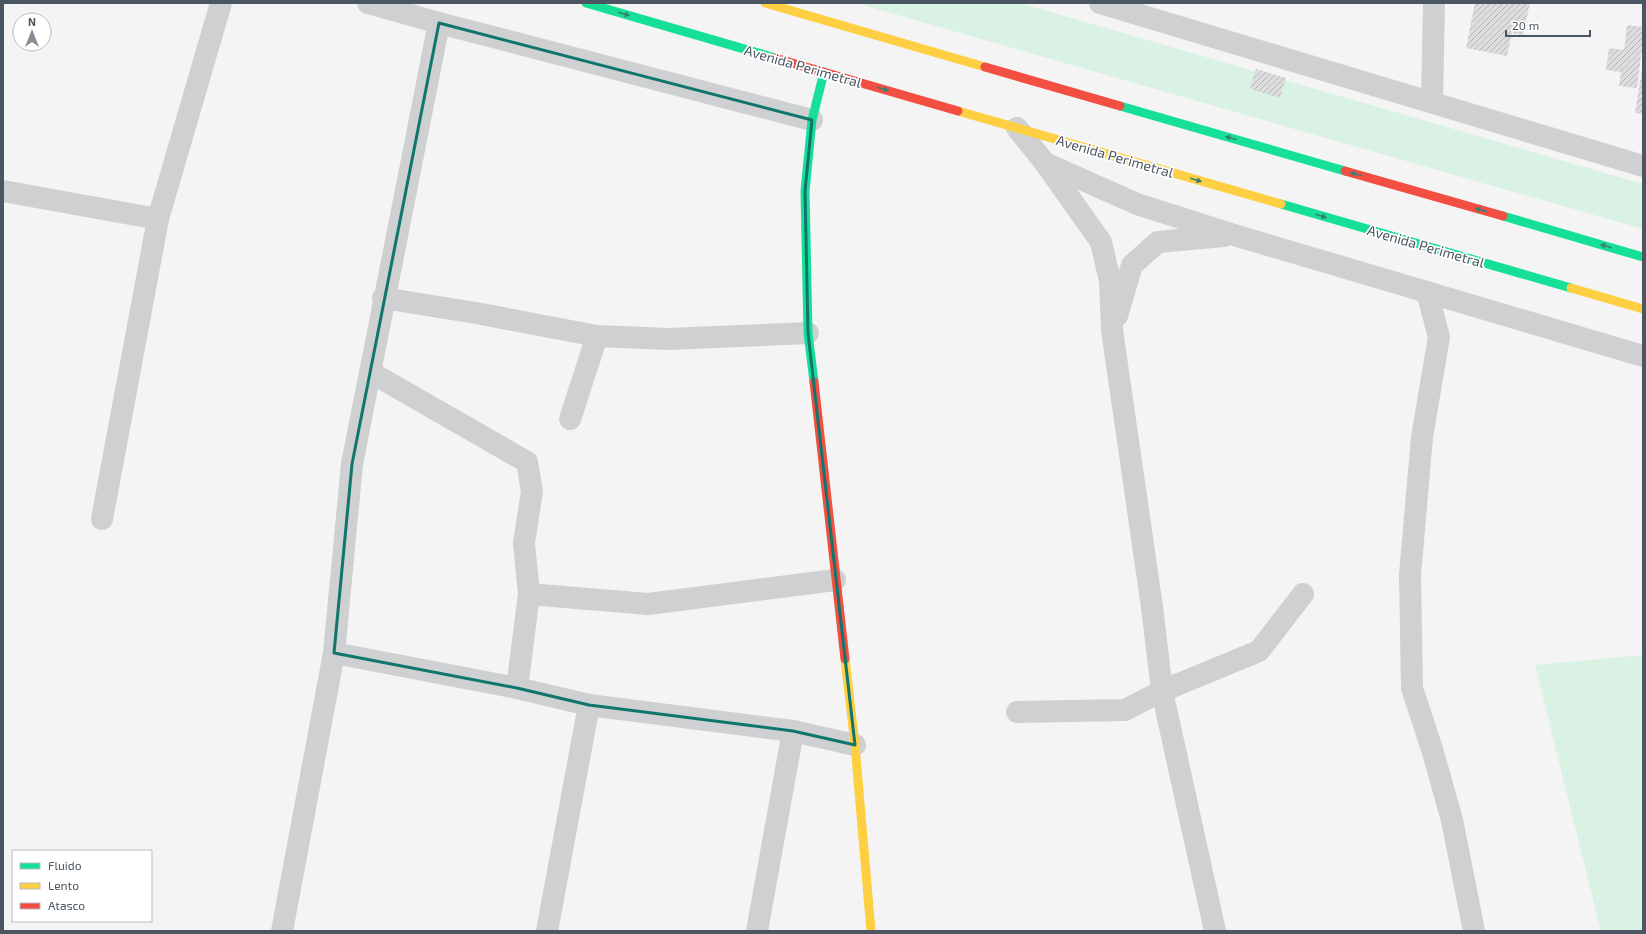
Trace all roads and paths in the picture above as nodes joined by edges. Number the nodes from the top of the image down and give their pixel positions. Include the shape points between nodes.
1 (221, 3) edge
2 (368, 3) edge
3 (586, 3) edge
4 (765, 3) edge
5 (1100, 3) edge
6 (1434, 3) edge
7 (439, 23) junction
8 (824, 72) junction
9 (1432, 102) junction
10 (812, 120) junction
11 (1017, 128) junction
12 (1045, 163) junction
13 (1643, 166) edge
14 (3, 191) edge
15 (158, 219) junction
16 (1234, 235) junction
17 (1643, 257) edge
18 (1427, 292) junction
19 (383, 298) junction
20 (1643, 309) edge
21 (1112, 330) junction
22 (808, 332) junction
23 (597, 336) junction
24 (1643, 356) edge
25 (370, 372) junction
26 (570, 420) dead end
27 (102, 519) dead end
28 (835, 580) junction
29 (529, 594) junction
30 (1303, 594) dead end
31 (334, 653) junction
32 (517, 688) junction
33 (1162, 691) junction
34 (589, 705) junction
35 (1017, 712) dead end
36 (793, 731) junction
37 (855, 744) junction
38 (282, 931) edge
39 (547, 931) edge
40 (757, 931) edge
41 (871, 931) edge
42 (1215, 931) edge
43 (1474, 931) edge

1 - 15 street
2 - 7 street
3 -> 8 main road, Avenida Perimetral
17 -> 4 main road
5 - 9 street
6 - 9 street
7 - 10 street
7 - 19 street
8 - 10 main road
8 -> 11 main road, Avenida Perimetral
9 - 13 street
10 - 22 main road via 806,192
11 - 12 street
11 -> 20 main road, Avenida Perimetral
12 - 16 street via 1137,204
12 - 21 street via 1101,242 1110,281
14 - 15 street
15 - 27 street
16 - 18 street
16 - 21 street via 1158,242 1132,266
18 - 24 street
18 - 43 street via 1439,337 1422,437 1410,575 1412,688 1452,820
19 - 23 street
19 - 25 street
21 - 33 street
22 - 23 street via 669,340
22 - 28 main road
23 - 26 street
25 - 29 street via 527,462 532,491 524,543
25 - 31 street via 352,464
28 - 29 street via 648,604
28 - 37 main road
29 - 32 street
30 - 33 street via 1259,651
31 - 32 street
31 - 38 street
32 - 34 street
33 - 35 street via 1125,710
33 - 42 street
34 - 36 street
34 - 39 street
36 - 37 street
36 - 40 street
37 - 41 main road

